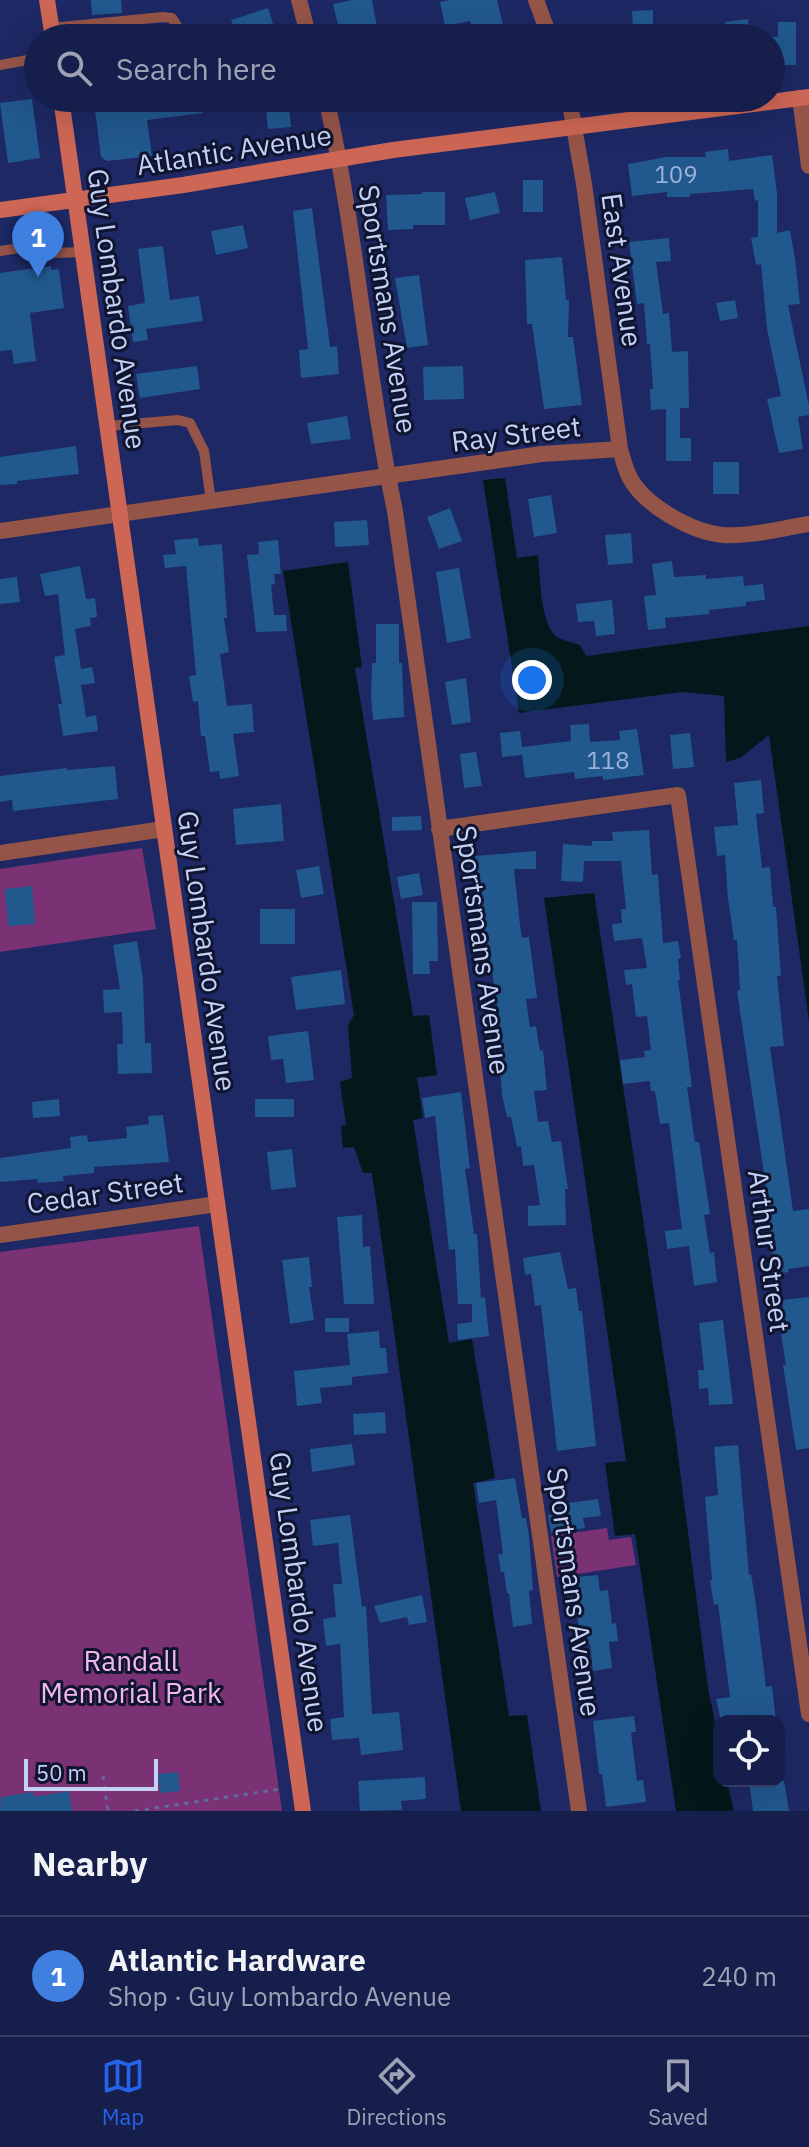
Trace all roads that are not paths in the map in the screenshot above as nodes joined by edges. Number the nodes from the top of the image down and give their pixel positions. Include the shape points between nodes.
1 (47, 0) edge
2 (299, 0) edge
3 (536, 0) edge
4 (51, 24) edge
5 (114, 24) edge
6 (176, 24) edge
7 (305, 24) edge
8 (545, 24) edge
9 (24, 61) edge
10 (0, 65) edge
11 (804, 98) edge
12 (63, 112) edge
13 (328, 112) edge
14 (572, 112) edge
15 (693, 112) edge
16 (575, 127) junction
17 (337, 160) junction
18 (809, 166) edge
19 (76, 200) junction
20 (0, 210) edge
21 (0, 251) edge
22 (84, 252) junction
23 (108, 426) junction
24 (620, 449) junction
25 (388, 477) junction
26 (211, 501) junction
27 (120, 514) junction
28 (809, 524) edge
29 (0, 531) edge
30 (164, 829) junction
31 (439, 829) junction
32 (0, 853) edge
33 (217, 1204) junction
34 (0, 1235) edge
35 (809, 1714) edge
36 (303, 1811) edge
37 (579, 1811) edge

1 - 4 street
2 - 7 street
3 - 8 street
5 - 6 lane via 163,17
9 - 10 lane
11 - 18 street
12 - 19 street, Guy Lombardo Avenue
13 - 17 street, Sportsmans Avenue
14 - 16 street, East Avenue
15 - 16 street, Atlantic Avenue
16 - 17 street, Atlantic Avenue
16 - 24 street, East Avenue
17 - 19 street, Atlantic Avenue
17 - 25 street, Sportsmans Avenue
19 - 20 street, Atlantic Avenue
19 - 22 street, Guy Lombardo Avenue
21 - 22 lane via 40,245 53,253
22 - 23 street, Guy Lombardo Avenue
23 - 26 lane via 190,423 204,451
23 - 27 street, Guy Lombardo Avenue
24 - 25 street, Ray Street via 542,454
24 - 28 street, Ray Street via 635,487 674,518 699,529 735,535
25 - 26 street, Ray Street
25 - 31 street, Sportsmans Avenue
26 - 27 street, Ray Street
27 - 29 street, Ray Street
27 - 30 street, Guy Lombardo Avenue
30 - 32 street
30 - 33 street, Guy Lombardo Avenue
31 - 35 street, Arthur Street via 678,795
31 - 37 street, Sportsmans Avenue
33 - 34 street, Cedar Street
33 - 36 street, Guy Lombardo Avenue

